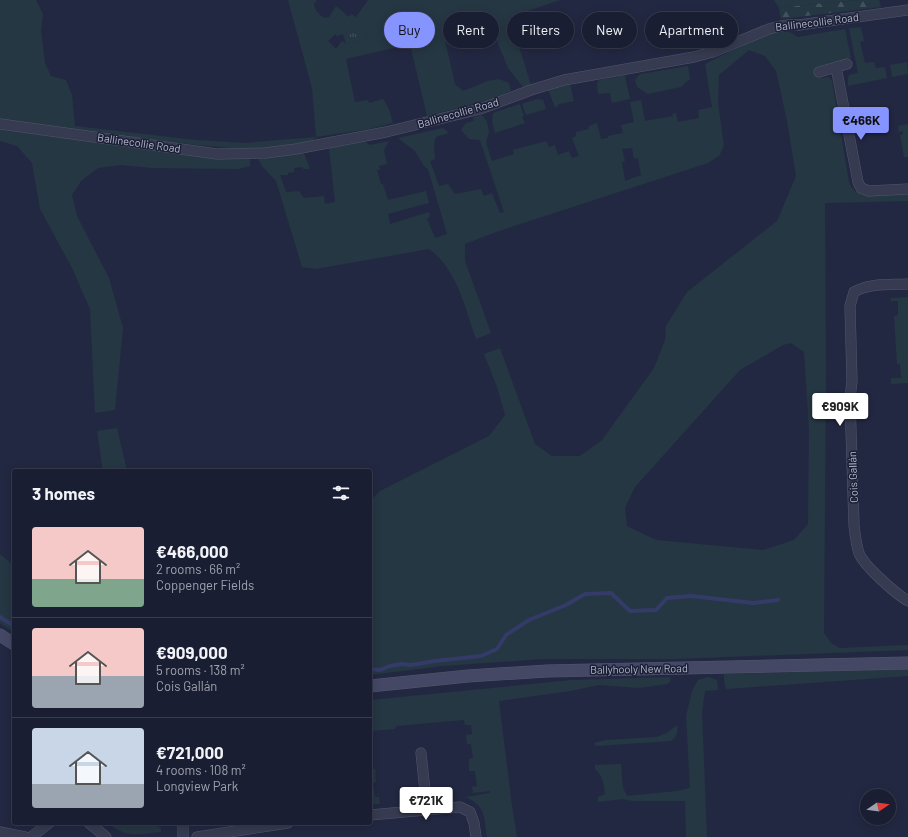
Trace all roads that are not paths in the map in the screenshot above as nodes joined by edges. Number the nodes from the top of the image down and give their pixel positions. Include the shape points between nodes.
1 (908, 10) edge
2 (847, 64) dead end
3 (836, 67) junction
4 (819, 72) dead end
5 (0, 124) edge
6 (908, 189) edge
7 (908, 284) edge
8 (908, 601) edge
9 (0, 635) edge
10 (12, 643) edge
11 (908, 663) edge
12 (372, 686) edge
13 (421, 753) dead end
14 (427, 810) junction
15 (372, 815) edge
16 (46, 825) edge
17 (91, 825) edge
18 (183, 825) edge
19 (275, 825) edge
20 (0, 832) edge
21 (25, 837) edge
22 (31, 837) edge
23 (106, 837) edge
24 (183, 837) edge
25 (197, 837) edge
26 (476, 837) edge

1 - 5 street, Ballinecollie Road via 778,26 694,57 564,80 480,109 386,132 266,153 217,154
2 - 3 street
3 - 4 street
3 - 6 street via 861,188 869,191
7 - 8 street, Cois Gallán via 860,289 854,292 850,306 850,407 856,541 859,554 868,566
9 - 10 main road
11 - 12 main road, Ballyhooly New Road via 547,670
13 - 14 street
14 - 15 street
14 - 26 street via 460,807 470,812
16 - 22 street
17 - 23 street
18 - 24 street
19 - 25 street
20 - 21 street

